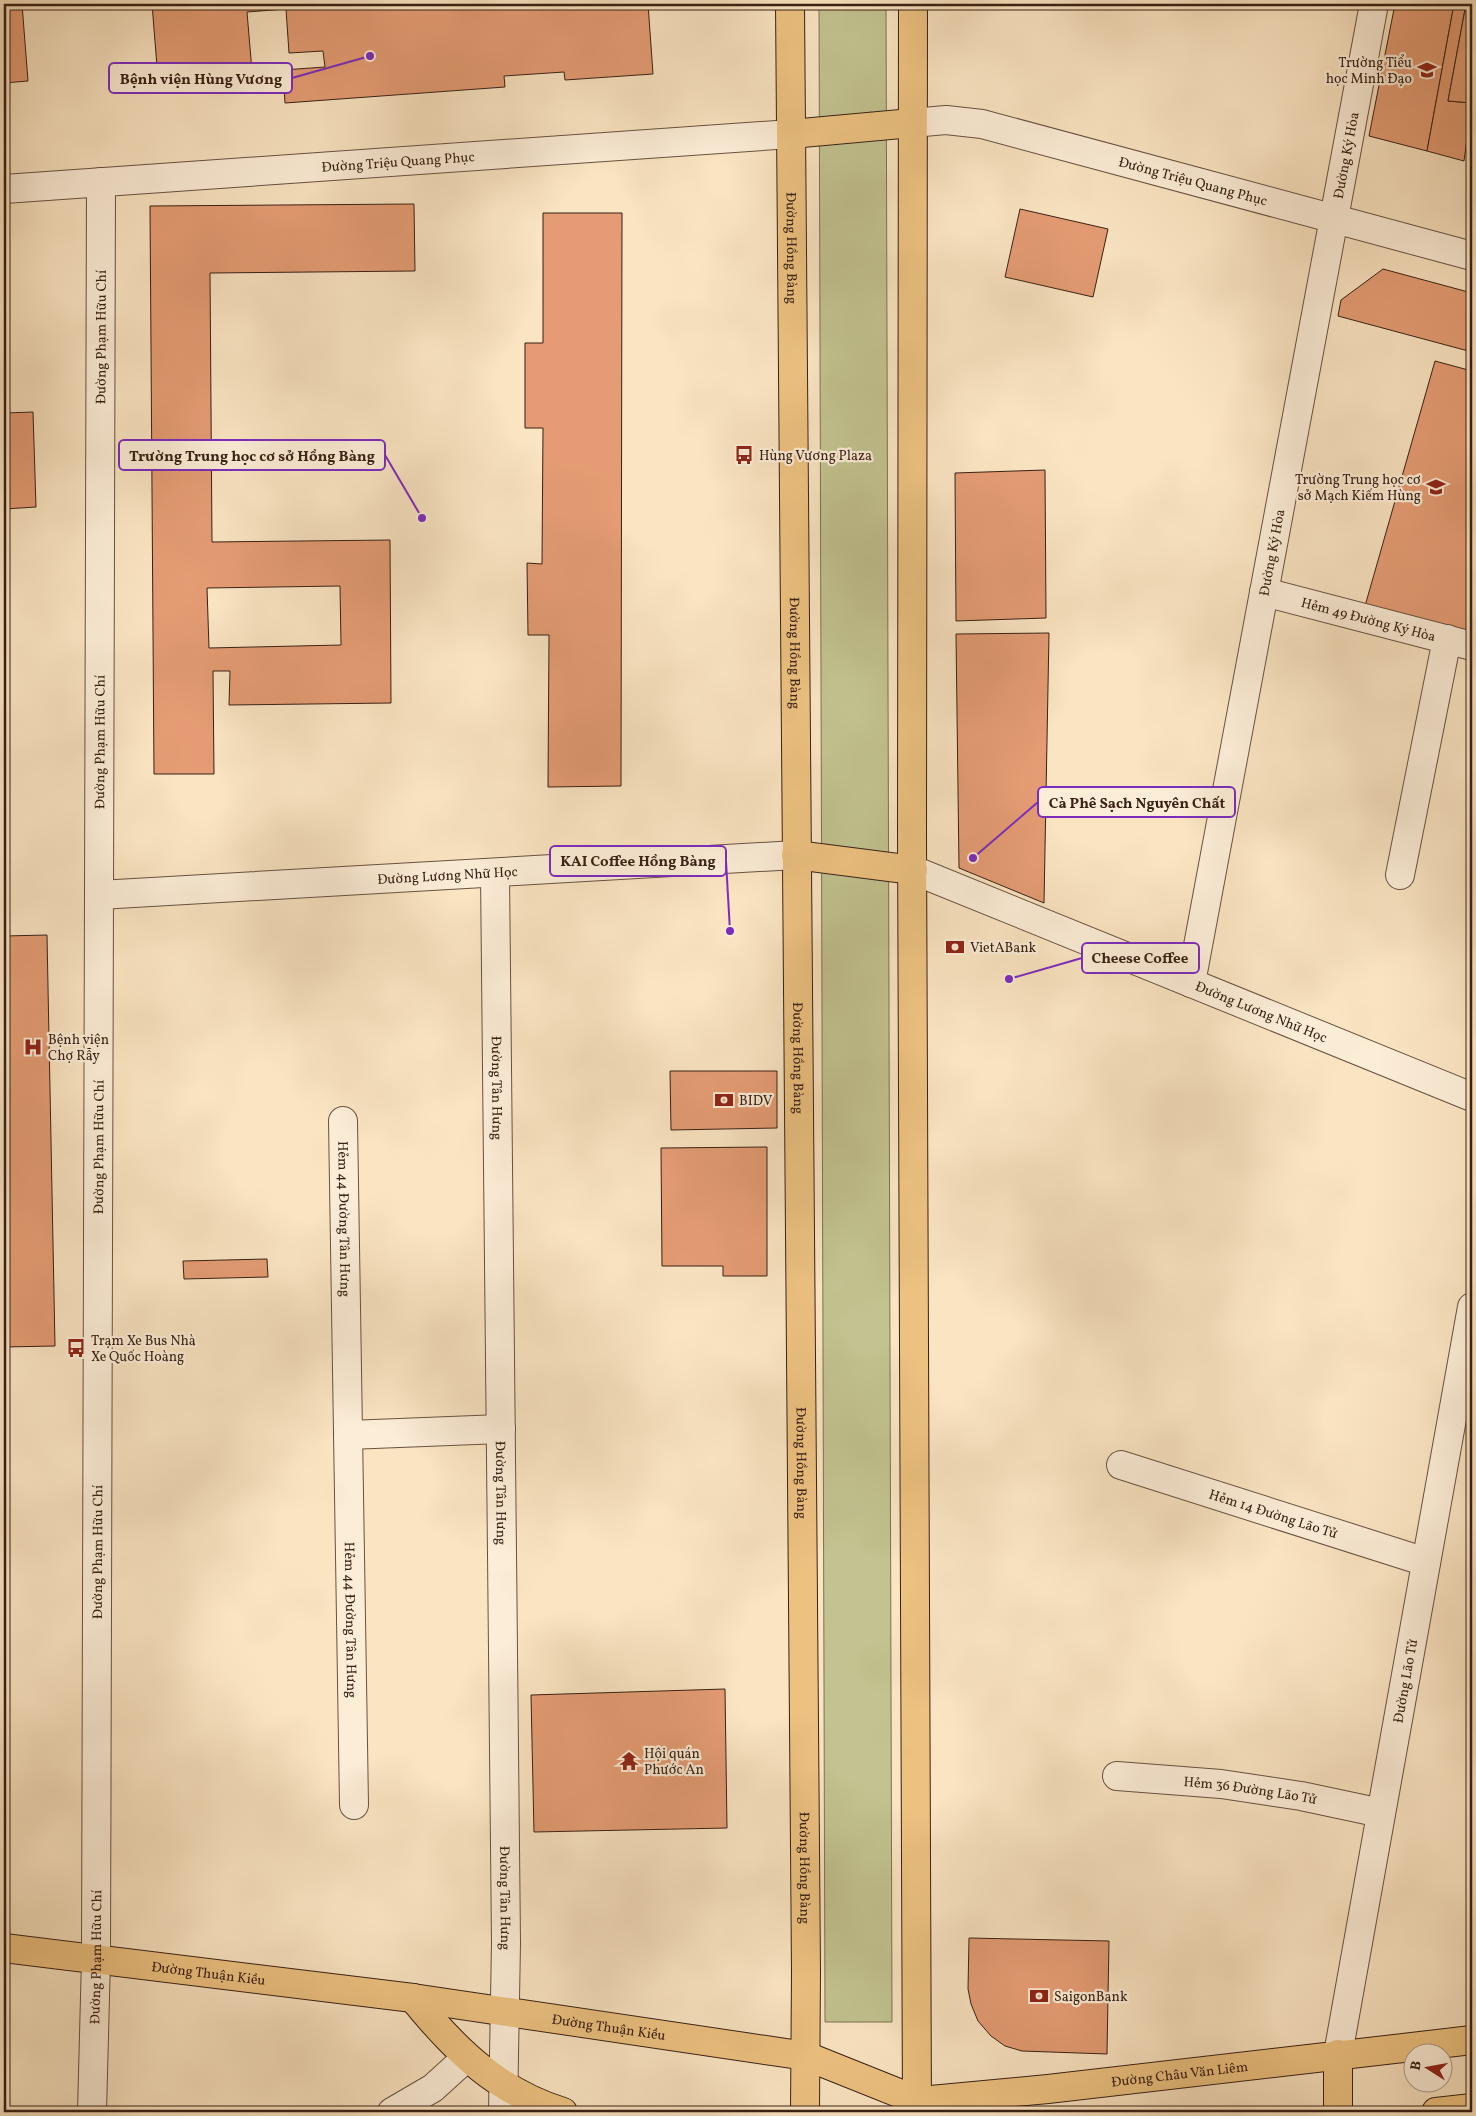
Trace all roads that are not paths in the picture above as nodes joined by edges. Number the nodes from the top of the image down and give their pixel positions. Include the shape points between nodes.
1 (790, 4) edge
2 (913, 4) edge
3 (1374, 4) edge
4 (912, 123) junction
5 (791, 134) junction
6 (101, 182) junction
7 (4, 189) edge
8 (1334, 219) junction
9 (1472, 256) edge
10 (1264, 592) junction
11 (1460, 642) edge
12 (796, 855) junction
13 (913, 870) junction
14 (495, 873) junction
15 (1400, 875) dead end
16 (99, 895) junction
17 (1191, 983) junction
18 (1472, 1098) edge
19 (343, 1121) dead end
20 (1472, 1307) edge
21 (501, 1429) junction
22 (348, 1435) junction
23 (1121, 1465) dead end
24 (1426, 1562) junction
25 (1117, 1776) dead end
26 (354, 1805) dead end
27 (1381, 1813) junction
28 (4, 1948) edge
29 (96, 1959) junction
30 (413, 1998) junction
31 (506, 2011) junction
32 (1472, 2040) edge
33 (1338, 2054) junction
34 (806, 2056) junction
35 (466, 2058) junction
36 (504, 2085) junction
37 (918, 2106) edge
38 (1472, 2108) edge
39 (92, 2112) edge
40 (392, 2112) edge
41 (504, 2112) edge
42 (563, 2112) edge
43 (805, 2112) edge
44 (946, 2112) edge
45 (1338, 2112) edge
46 (1436, 2112) edge

1 - 5 main road, Đường Hồng Bàng
2 - 4 main road
3 - 8 street, Đường Ký Hòa
4 - 5 main road
4 - 8 street, Đường Triệu Quang Phục via 946,120 982,124
4 - 13 main road
5 - 6 street, Đường Triệu Quang Phục
5 - 12 main road, Đường Hồng Bàng
6 - 7 street, Đường Triệu Quang Phục
6 - 16 street, Đường Phạm Hữu Chí
8 - 9 street, Đường Triệu Quang Phục
8 - 10 street, Đường Ký Hòa
10 - 11 street, Hẻm 49 Đường Ký Hòa
10 - 17 street, Đường Ký Hòa
11 - 15 street
12 - 13 main road
12 - 14 street, Đường Lương Nhữ Học
12 - 34 main road, Đường Hồng Bàng
13 - 17 street, Đường Lương Nhữ Học
13 - 37 main road
14 - 16 street, Đường Lương Nhữ Học
14 - 21 street, Đường Tân Hưng
16 - 29 street, Đường Phạm Hữu Chí
17 - 18 street, Đường Lương Nhữ Học
19 - 22 street, Hẻm 44 Đường Tân Hưng
20 - 24 street, Đường Lão Tử
21 - 22 street
21 - 31 street, Đường Tân Hưng
22 - 26 street, Hẻm 44 Đường Tân Hưng
23 - 24 street, Hẻm 14 Đường Lão Tử
24 - 27 street, Đường Lão Tử
25 - 27 street, Hẻm 36 Đường Lão Tử via 1221,1784
27 - 33 street, Đường Lão Tử
28 - 29 main road, Đường Thuận Kiều
29 - 30 main road, Đường Thuận Kiều
29 - 39 street, Đường Phạm Hữu Chí
30 - 31 main road, Đường Thuận Kiều
30 - 35 main road
31 - 34 main road, Đường Thuận Kiều
31 - 36 street, Đường Tân Hưng
32 - 33 main road, Đường Châu Văn Liêm
33 - 37 main road, Đường Châu Văn Liêm
33 - 45 main road
34 - 37 main road, Đường Thuận Kiều
34 - 43 main road, Đường Hồng Bàng
35 - 36 main road
35 - 40 street via 433,2088
36 - 41 street, Đường Tân Hưng
36 - 42 main road
37 - 44 main road
38 - 46 main road

